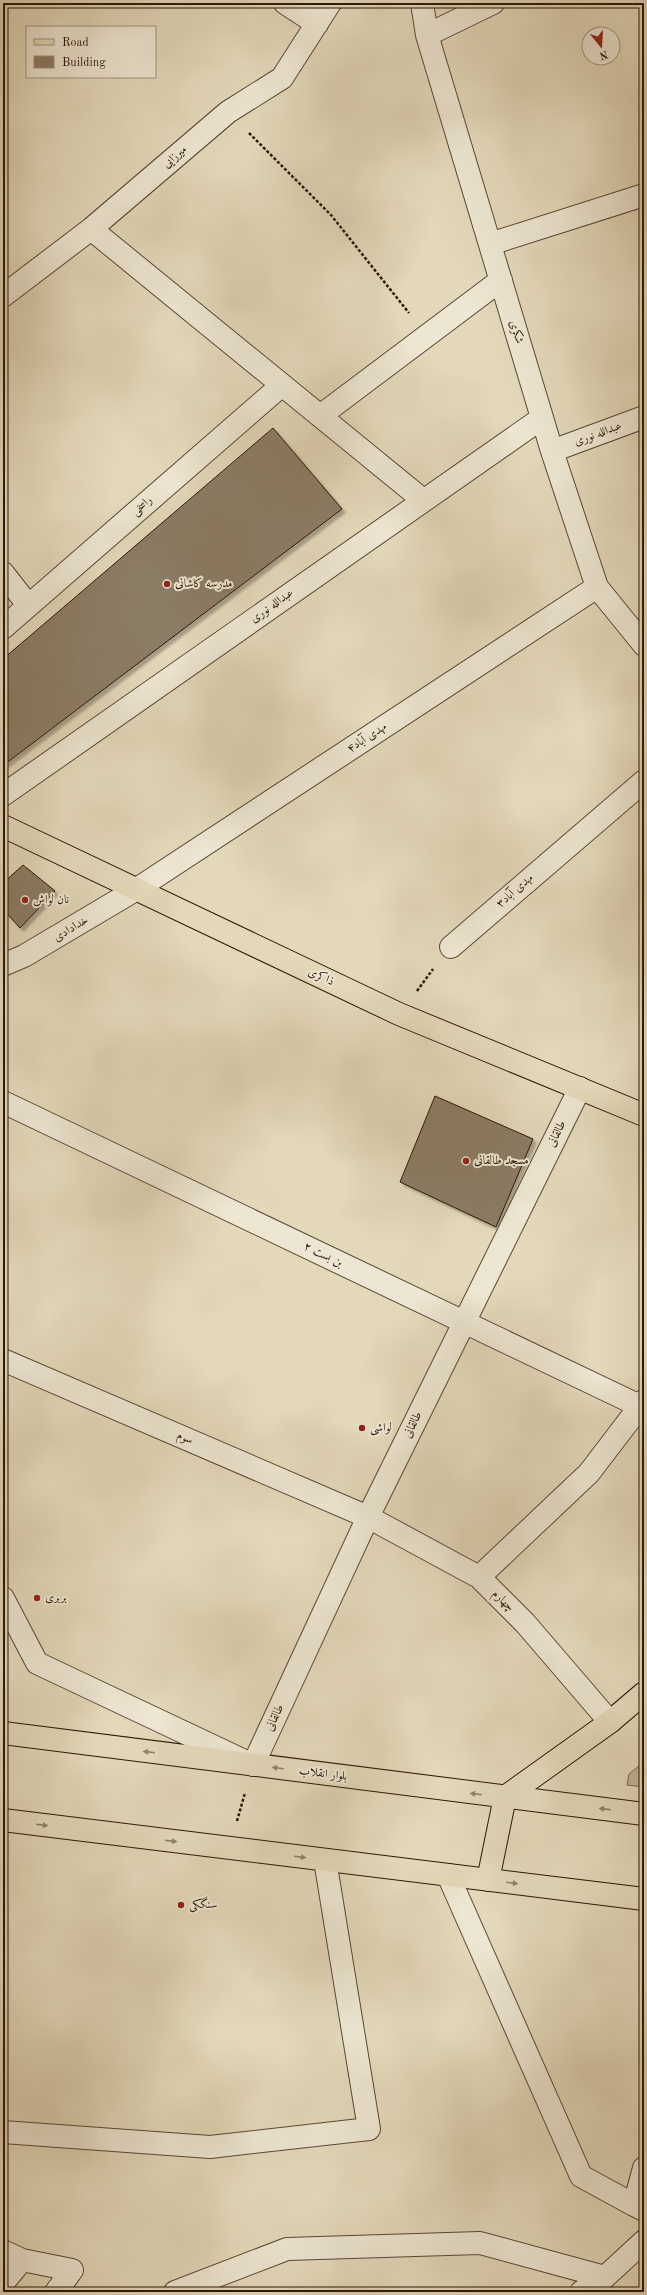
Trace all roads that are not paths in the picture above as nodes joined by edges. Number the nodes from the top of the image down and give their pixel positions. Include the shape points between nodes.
1 (285, 3) edge
2 (330, 3) edge
3 (422, 3) edge
4 (494, 3) edge
5 (317, 24) junction
6 (427, 35) junction
7 (644, 195) edge
8 (91, 229) junction
9 (490, 244) junction
10 (501, 280) junction
11 (3, 296) edge
12 (282, 385) junction
13 (320, 416) junction
14 (644, 417) edge
15 (542, 418) junction
16 (552, 451) junction
17 (423, 500) junction
18 (3, 573) edge
19 (597, 587) junction
20 (28, 605) junction
21 (3, 628) edge
22 (644, 645) edge
23 (644, 781) edge
24 (3, 795) edge
25 (3, 826) edge
26 (137, 889) junction
27 (451, 947) road end
28 (3, 965) edge
29 (580, 1088) junction
30 (3, 1102) edge
31 (644, 1115) edge
32 (464, 1322) junction
33 (3, 1360) edge
34 (643, 1405) edge
35 (368, 1517) junction
36 (479, 1577) junction
37 (3, 1598) edge
38 (644, 1693) edge
39 (610, 1722) junction
40 (3, 1733) edge
41 (253, 1765) junction
42 (505, 1797) junction
43 (644, 1814) edge
44 (3, 1820) edge
45 (325, 1860) junction
46 (448, 1875) junction
47 (488, 1880) junction
48 (644, 1899) edge
49 (3, 2132) edge
50 (644, 2168) edge
51 (639, 2208) edge
52 (644, 2242) edge
53 (3, 2251) edge
54 (22, 2260) junction
55 (605, 2277) junction
56 (3, 2283) edge
57 (56, 2292) edge
58 (175, 2292) edge
59 (581, 2292) edge

1 - 5 street
2 - 5 street, میرزایی
3 - 6 street, شکری
4 - 6 street
5 - 8 street, میرزایی via 282,78 228,112
6 - 9 street, شکری
7 - 9 street
8 - 11 street, میرزایی
8 - 12 street
9 - 10 street, شکری
10 - 13 street
10 - 15 street, شکری
12 - 13 street
12 - 20 street, راسخی
13 - 17 street
14 - 16 street, عبدالله نوری
15 - 16 street, شکری
15 - 17 street, عبدالله نوری
16 - 19 street, شکری
17 - 24 street, عبدالله نوری
18 - 20 street
19 - 22 street, شکری
19 - 26 street, مهدی آباد۴
20 - 21 street, راسخی
23 - 27 street, مهدی آباد۳
25 - 26 main road, ذاکری
26 - 28 street, خدادادی via 24,956
26 - 29 main road, ذاکری via 399,1014
29 - 31 main road, ذاکری
29 - 32 street, طالقانی
30 - 32 street, بن بست ۲
32 - 34 street, بن بست ۲
32 - 35 street, طالقانی
33 - 35 street, سوم
34 - 36 street via 589,1473
35 - 36 street, چهارم
35 - 41 street, طالقانی
36 - 39 street, چهارم via 525,1623
37 - 41 street via 37,1663
38 - 39 main road
39 - 42 main road
41 -> 40 main road, بلوار انقلاب
42 -> 41 main road, بلوار انقلاب
43 -> 42 main road, بلوار انقلاب
42 - 47 main road
44 -> 45 main road
45 - 46 main road
45 - 49 street via 369,2129 210,2147
46 - 47 main road
46 - 51 street via 581,2176
47 -> 48 main road
50 - 51 street
52 - 55 street
53 - 54 street
54 - 56 street
54 - 57 street via 72,2270
55 - 58 street via 480,2243 287,2249
55 - 59 street

